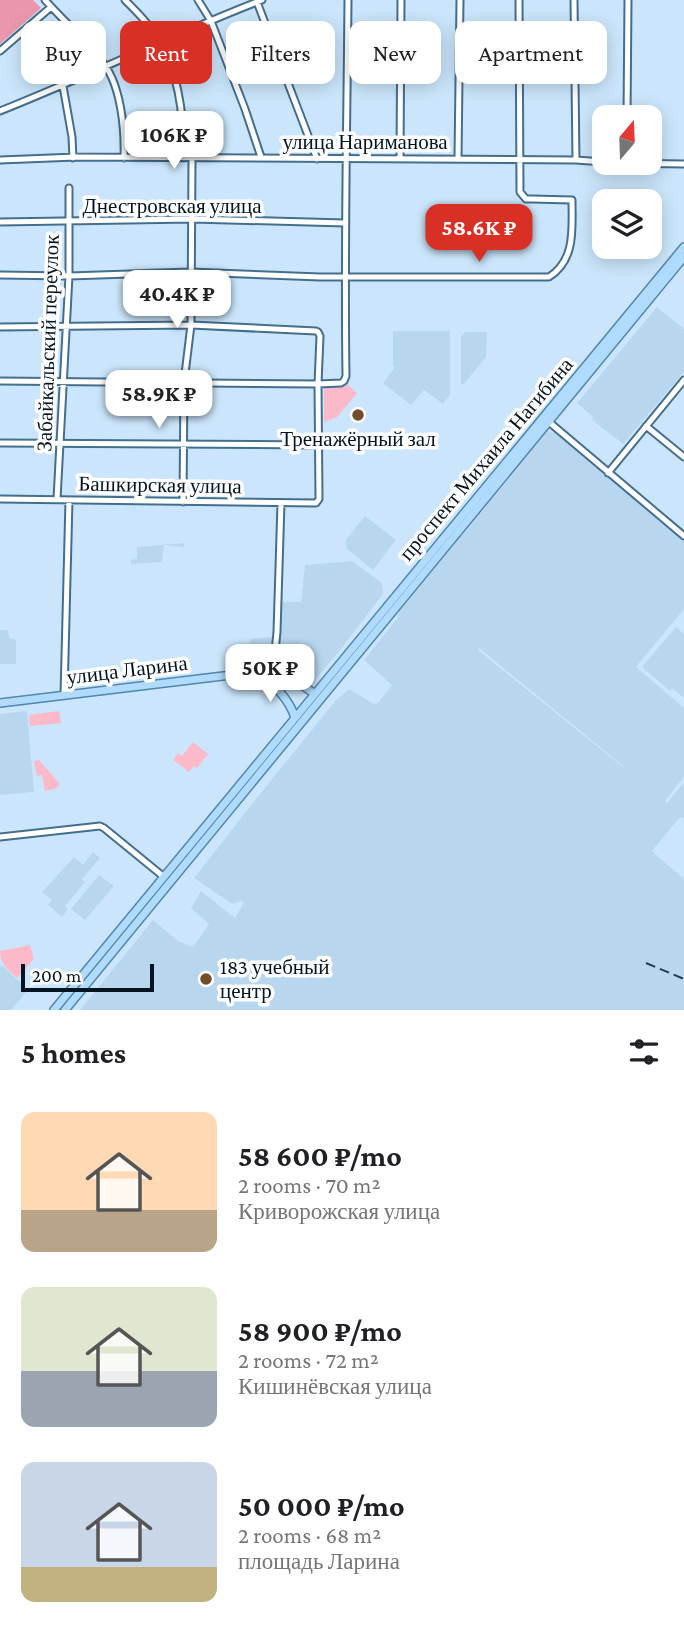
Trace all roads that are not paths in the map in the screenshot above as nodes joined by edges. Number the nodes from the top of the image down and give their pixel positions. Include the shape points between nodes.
1 (45, 0) edge
2 (125, 0) edge
3 (198, 0) edge
4 (348, 0) edge
5 (401, 0) edge
6 (460, 0) edge
7 (519, 0) edge
8 (574, 0) edge
9 (628, 0) edge
10 (258, 1) edge
11 (51, 7) junction
12 (64, 21) edge
13 (145, 21) edge
14 (210, 21) edge
15 (212, 22) edge
16 (212, 25) edge
17 (0, 51) edge
18 (106, 68) edge
19 (67, 84) edge
20 (175, 84) edge
21 (63, 86) junction
22 (627, 105) edge
23 (0, 111) edge
24 (73, 158) junction
25 (124, 158) junction
26 (184, 158) junction
27 (192, 158) junction
28 (261, 158) junction
29 (317, 159) junction
30 (347, 159) junction
31 (400, 159) junction
32 (458, 159) junction
33 (519, 159) junction
34 (0, 160) edge
35 (576, 160) junction
36 (592, 161) edge
37 (662, 164) edge
38 (684, 164) edge
39 (69, 188) dead end
40 (192, 219) junction
41 (0, 222) edge
42 (69, 222) junction
43 (345, 223) junction
44 (684, 247) edge
45 (684, 257) edge
46 (190, 272) junction
47 (0, 275) edge
48 (69, 276) junction
49 (345, 276) junction
50 (191, 325) junction
51 (0, 327) edge
52 (67, 327) junction
53 (0, 381) edge
54 (64, 381) junction
55 (184, 382) junction
56 (318, 384) junction
57 (683, 384) edge
58 (549, 422) junction
59 (646, 426) junction
60 (0, 443) edge
61 (184, 443) junction
62 (60, 444) junction
63 (318, 445) junction
64 (684, 457) edge
65 (608, 473) junction
66 (0, 499) edge
67 (57, 499) junction
68 (69, 500) junction
69 (183, 502) junction
70 (281, 503) junction
71 (684, 536) edge
72 (273, 670) junction
73 (258, 672) junction
74 (289, 677) junction
75 (270, 681) junction
76 (278, 691) junction
77 (315, 694) junction
78 (64, 695) junction
79 (0, 703) edge
80 (316, 704) junction
81 (299, 713) junction
82 (0, 837) edge
83 (164, 877) junction
84 (54, 1010) edge
85 (65, 1010) edge

1 - 11 street
2 - 13 street
3 - 14 street
4 - 30 street
5 - 31 street
6 - 32 street
7 - 33 street
8 - 35 street
9 - 22 street
10 - 15 street
10 - 29 street
11 - 12 street
11 - 17 street
16 - 28 street
18 - 25 street via 123,119
19 - 21 street
20 - 26 street
21 - 23 street
21 - 24 street
24 - 25 street, улица Нариманова
24 - 34 street, улица Нариманова
25 - 26 street, улица Нариманова
26 - 27 street, улица Нариманова
27 - 28 street, улица Нариманова
27 - 40 street
28 - 29 street, улица Нариманова
29 - 30 street, улица Нариманова
30 - 31 street, улица Нариманова
30 - 43 street
31 - 32 street, улица Нариманова
32 - 33 street, улица Нариманова
33 - 35 street, улица Нариманова
33 - 49 street via 520,192 526,198 572,200 570,249 555,274
35 - 36 street, улица Нариманова
37 - 38 street
39 - 42 street, Забайкальский переулок
40 - 42 street, Днестровская улица
40 - 43 street, Днестровская улица
40 - 46 street
41 - 42 street, Днестровская улица
42 - 48 street, Забайкальский переулок
43 - 49 street
44 - 77 main road, проспект Михаила Нагибина
45 - 58 main road, проспект Михаила Нагибина
46 - 48 street
46 - 49 street
46 - 50 street
47 - 48 street
48 - 52 street, Забайкальский переулок
49 - 56 street via 346,376 341,383
50 - 52 street
50 - 55 street
50 - 56 street via 318,332
51 - 52 street
52 - 54 street, Забайкальский переулок
53 - 54 street
54 - 55 street
54 - 62 street, Забайкальский переулок
55 - 56 street
55 - 61 street
56 - 63 street
57 - 59 street
58 - 65 street
58 - 80 main road, проспект Михаила Нагибина
59 - 64 street
59 - 65 street
60 - 62 street
61 - 62 street
61 - 63 street
61 - 69 street
62 - 67 street, Забайкальский переулок
63 - 70 street, Башкирская улица via 319,502
65 - 71 street
66 - 67 street, Башкирская улица
67 - 68 street, Башкирская улица
68 - 69 street, Башкирская улица
68 - 78 street
69 - 70 street, Башкирская улица
70 - 72 street
72 - 73 main road, улица Ларина
72 - 74 main road
72 - 75 main road
73 - 75 main road
73 - 78 main road, улица Ларина
74 - 76 main road
74 - 77 main road
75 - 76 main road
76 - 81 main road
77 - 80 main road
77 - 81 main road, проспект Михаила Нагибина
78 - 79 main road, улица Ларина
80 - 81 main road, проспект Михаила Нагибина
81 - 83 main road, проспект Михаила Нагибина
81 - 85 main road, проспект Михаила Нагибина
82 - 83 street via 100,826
83 - 84 main road, проспект Михаила Нагибина

